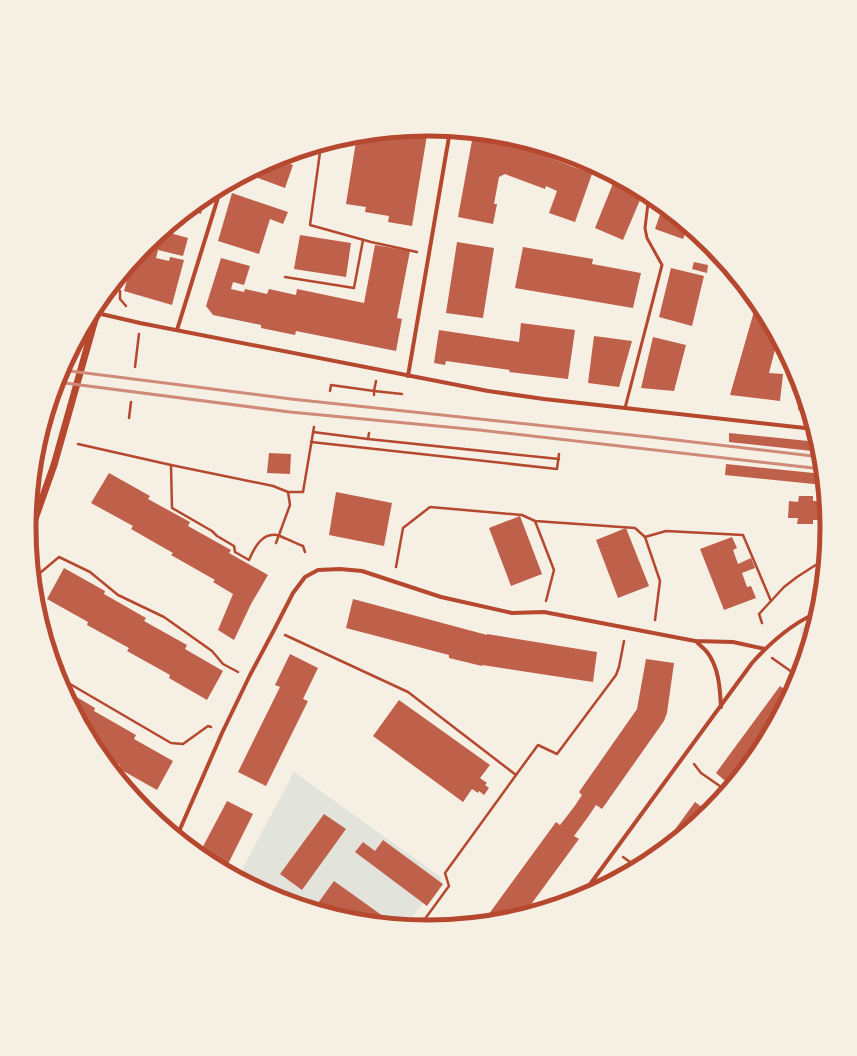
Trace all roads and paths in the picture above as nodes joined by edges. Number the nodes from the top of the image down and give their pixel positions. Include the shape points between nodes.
1 (449, 136) edge
2 (320, 151) edge
3 (218, 197) edge
4 (648, 203) edge
5 (362, 240) junction
6 (418, 252) dead end
7 (284, 277) dead end
8 (100, 314) edge
9 (94, 323) edge
10 (177, 330) junction
11 (140, 331) dead end
12 (135, 367) dead end
13 (408, 376) junction
14 (330, 390) dead end
15 (394, 393) dead end
16 (402, 394) dead end
17 (374, 395) dead end
18 (131, 402) dead end
19 (625, 408) junction
20 (129, 418) dead end
21 (314, 427) dead end
22 (808, 428) edge
23 (313, 432) junction
24 (368, 433) dead end
25 (368, 439) junction
26 (311, 442) junction
27 (78, 444) dead end
28 (559, 454) dead end
29 (558, 459) junction
30 (171, 465) junction
31 (288, 492) junction
32 (37, 515) edge
33 (535, 521) junction
34 (279, 536) junction
35 (645, 537) junction
36 (276, 543) dead end
37 (305, 552) dead end
38 (819, 563) edge
39 (396, 567) dead end
40 (39, 574) edge
41 (771, 601) junction
42 (546, 602) dead end
43 (811, 617) edge
44 (655, 620) dead end
45 (762, 623) dead end
46 (285, 635) dead end
47 (624, 641) dead end
48 (695, 641) junction
49 (765, 648) junction
50 (768, 655) dead end
51 (238, 672) dead end
52 (793, 673) edge
53 (68, 683) edge
54 (721, 707) junction
55 (212, 728) dead end
56 (690, 758) dead end
57 (516, 775) junction
58 (723, 788) edge
59 (179, 831) edge
60 (620, 854) dead end
61 (632, 863) edge
62 (589, 886) edge
63 (424, 920) edge

1 - 13 street
2 - 5 path via 310,225
3 - 10 street
4 - 19 lane via 645,228 647,238 662,265
5 - 6 path
5 - 7 path via 354,288
8 - 10 street
9 - 32 street via 54,465
10 - 13 street
11 - 12 path
13 - 19 street via 501,393
14 - 17 path via 331,385 374,391
15 - 16 path
18 - 20 path
19 - 22 street
21 - 23 path
23 - 25 path
23 - 26 path
24 - 25 path
25 - 29 path
26 - 29 path via 557,469
26 - 31 path via 303,492
27 - 30 path
28 - 29 path
30 - 31 path via 273,486
30 - 34 path via 172,508 212,530 234,546 235,552 249,560 260,541 273,535
31 - 34 path via 290,505
33 - 35 path via 636,528
33 - 39 path via 522,515 430,507 403,528
33 - 42 path via 554,570
34 - 36 path
34 - 37 path via 303,546
35 - 41 path via 666,530 743,535
35 - 44 path via 660,581
38 - 41 path via 797,577
40 - 51 path via 59,557 90,572 118,594 164,617 212,651 223,664
41 - 45 path via 759,614
43 - 49 street
46 - 57 path via 408,692
47 - 57 path via 616,675 557,754 538,745
48 - 49 street via 733,642
48 - 54 street via 708,652 715,667 720,682
48 - 59 street via 544,612 512,613 441,597 362,571 318,570 305,577 293,593 270,636 222,733
49 - 54 street
50 - 52 path
53 - 55 path via 171,743 183,744 208,726
54 - 62 street
56 - 58 path via 701,773
57 - 63 path via 445,873 449,886
60 - 61 path

